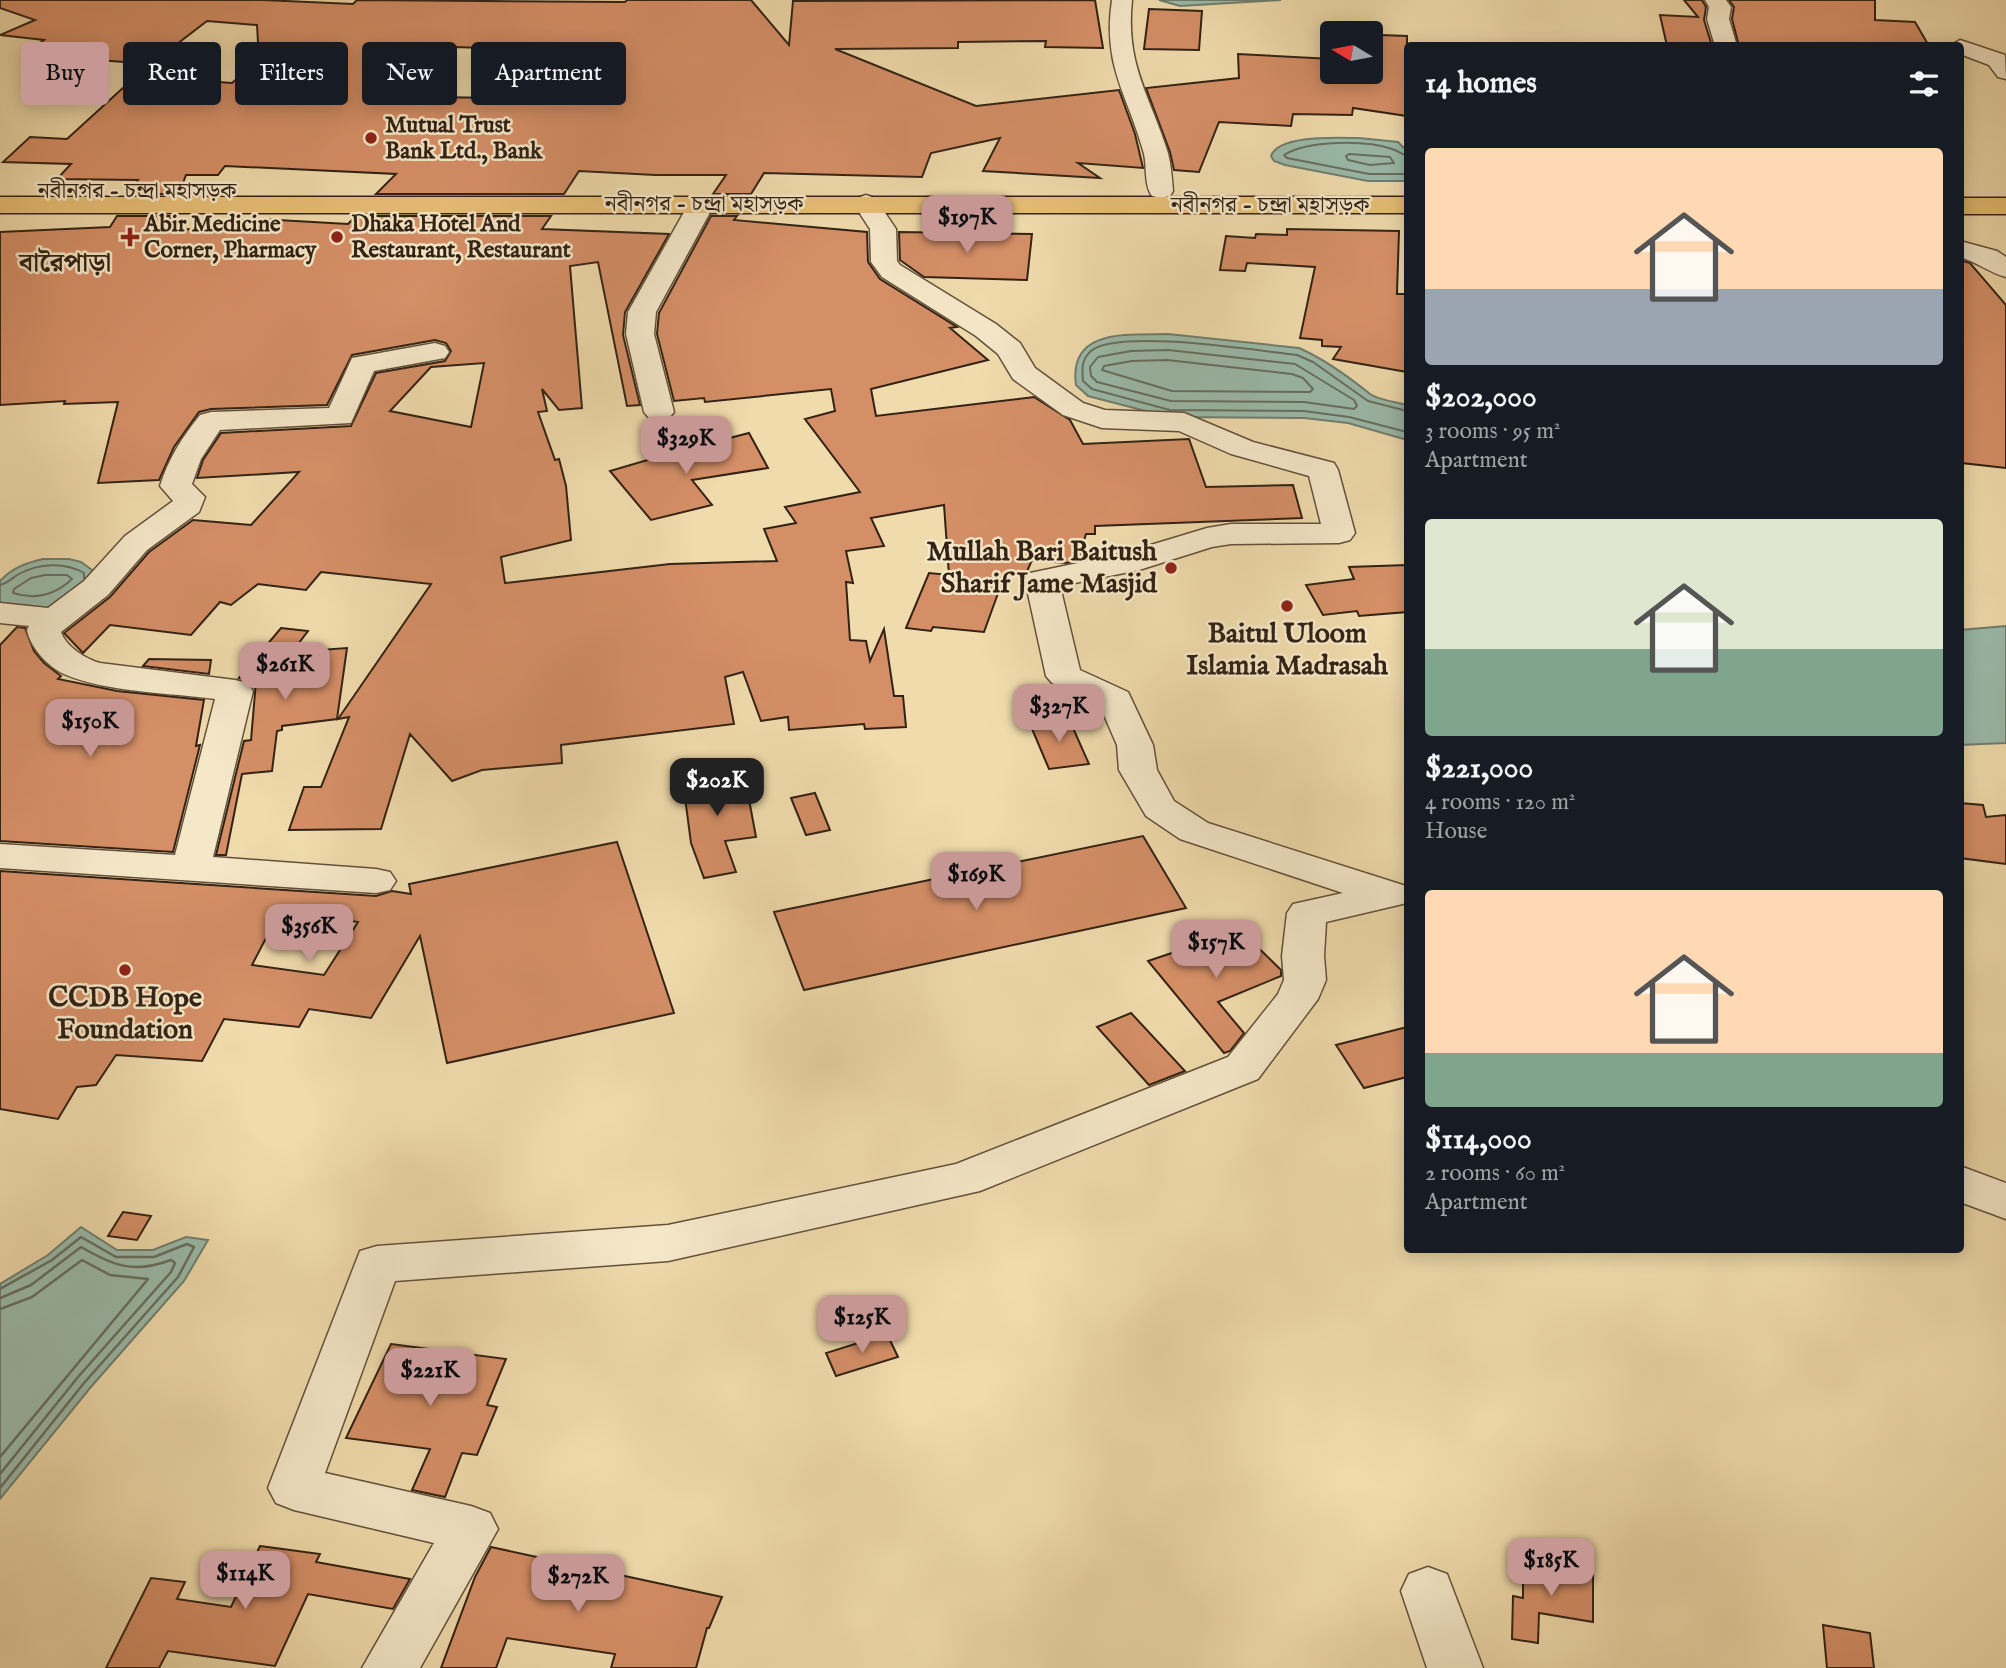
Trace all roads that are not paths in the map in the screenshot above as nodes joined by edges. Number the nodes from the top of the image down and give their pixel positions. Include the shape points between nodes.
1 (1122, 0) edge
2 (1716, 0) edge
3 (1725, 42) edge
4 (1964, 48) edge
5 (2006, 72) edge
6 (0, 191) edge
7 (1161, 191) junction
8 (1404, 192) edge
9 (1964, 193) edge
10 (2006, 193) edge
11 (866, 203) junction
12 (0, 205) edge
13 (701, 205) junction
14 (1404, 205) edge
15 (1964, 206) edge
16 (2006, 206) edge
17 (1964, 249) edge
18 (2006, 269) edge
19 (435, 352) dead end
20 (659, 412) dead end
21 (0, 613) edge
22 (55, 619) junction
23 (0, 856) edge
24 (191, 868) junction
25 (376, 881) dead end
26 (1400, 900) edge
27 (1964, 1185) edge
28 (2006, 1202) edge
29 (1428, 1591) dead end
30 (390, 1668) edge
31 (1455, 1668) edge

1 - 7 street via 1118,45 1155,150
2 - 3 street
4 - 5 street via 1997,60
6 - 7 highway, নবীনগর - চন্দ্রা মহাসড়ক
7 - 8 highway, নবীনগর - চন্দ্রা মহাসড়ক
9 - 10 highway
11 - 13 highway, নবীনগর - চন্দ্রা মহাসড়ক
11 - 14 highway, নবীনগর - চন্দ্রা মহাসড়ক
11 - 26 street via 883,229 884,262 891,271 986,330 1010,349 1023,373 1073,409 1102,419 1184,422 1242,449 1323,470 1339,533 1231,534 1127,563 1042,580 1064,676 1115,700 1135,745 1138,770 1159,808 1194,831
12 - 13 highway, নবীনগর - চন্দ্রা মহাসড়ক
13 - 20 street via 642,312 640,334
15 - 16 highway
17 - 18 street
19 - 22 street via 362,364 340,417 211,421 180,468 176,486 189,497 188,505 136,542 96,589
21 - 22 street
22 - 24 street via 44,631 46,642 74,666 124,679 235,691
23 - 24 street
24 - 25 street
26 - 30 street via 1307,913 1301,990 1243,1068 964,1179 668,1243 377,1264 294,1488 471,1530
27 - 28 street
29 - 31 street

